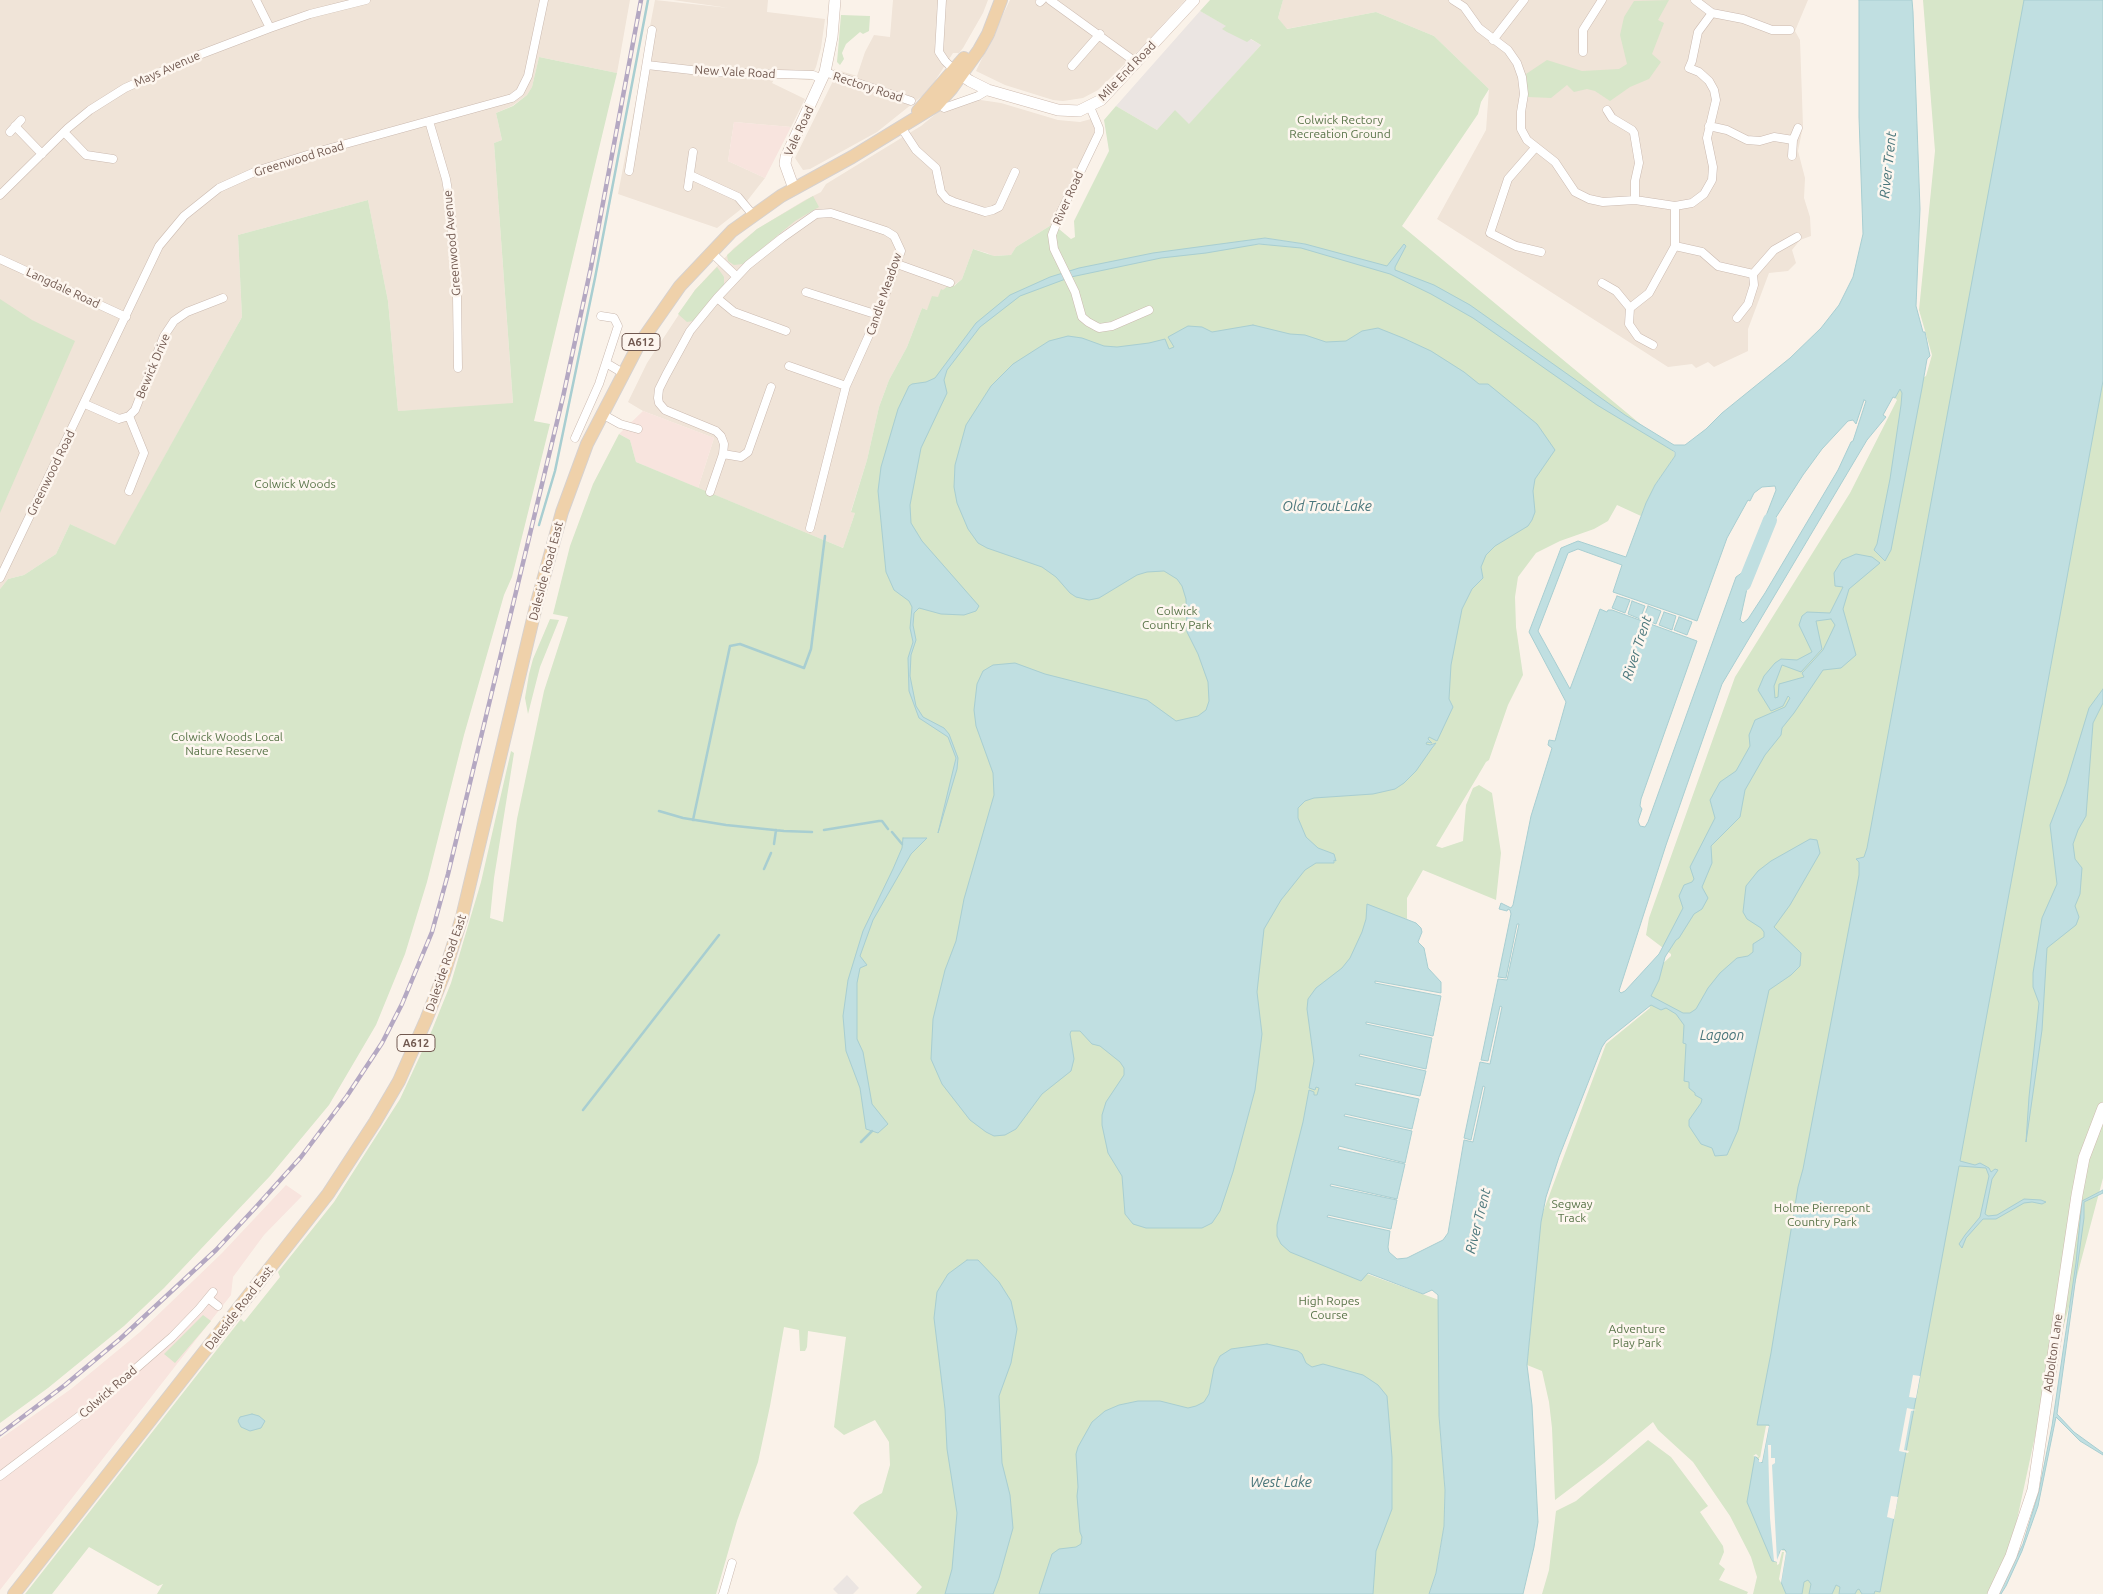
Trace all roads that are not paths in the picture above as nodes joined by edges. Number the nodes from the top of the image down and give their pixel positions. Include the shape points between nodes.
1 (256, 0) edge
2 (366, 0) edge
3 (544, 0) edge
4 (835, 0) edge
5 (942, 0) edge
6 (1001, 0) edge
7 (1050, 0) edge
8 (1194, 0) edge
9 (1453, 0) edge
10 (1524, 0) edge
11 (1602, 0) edge
12 (1695, 0) edge
13 (1712, 12) junction
14 (270, 28) junction
15 (652, 30) dead end
16 (1790, 30) dead end
17 (1100, 34) junction
18 (1493, 40) junction
19 (1584, 52) dead end
20 (1137, 63) junction
21 (647, 65) junction
22 (1072, 66) dead end
23 (958, 73) junction
24 (824, 76) junction
25 (988, 90) junction
26 (911, 101) dead end
27 (1090, 107) junction
28 (944, 108) dead end
29 (1607, 110) dead end
30 (429, 120) junction
31 (904, 125) junction
32 (16, 126) dead end
33 (1709, 126) junction
34 (1798, 128) dead end
35 (64, 132) junction
36 (1793, 140) junction
37 (1535, 148) junction
38 (693, 152) dead end
39 (42, 154) junction
40 (1792, 156) dead end
41 (113, 159) dead end
42 (629, 171) dead end
43 (1015, 172) dead end
44 (690, 175) junction
45 (688, 187) dead end
46 (794, 188) junction
47 (0, 195) edge
48 (1635, 200) junction
49 (1675, 206) junction
50 (752, 215) junction
51 (1797, 237) dead end
52 (1675, 246) junction
53 (711, 252) junction
54 (1541, 252) dead end
55 (0, 259) edge
56 (897, 264) junction
57 (1753, 274) junction
58 (736, 276) junction
59 (945, 283) dead end
60 (1602, 283) dead end
61 (223, 298) dead end
62 (717, 298) junction
63 (810, 304) dead end
64 (1148, 307) dead end
65 (1630, 308) junction
66 (878, 315) junction
67 (601, 316) dead end
68 (1742, 316) dead end
69 (126, 317) junction
70 (786, 331) dead end
71 (1648, 346) dead end
72 (606, 363) junction
73 (789, 366) dead end
74 (458, 368) dead end
75 (623, 373) junction
76 (846, 386) junction
77 (771, 387) dead end
78 (85, 404) junction
79 (602, 414) junction
80 (128, 416) junction
81 (638, 429) dead end
82 (575, 434) dead end
83 (724, 454) junction
84 (129, 491) dead end
85 (710, 492) dead end
86 (810, 528) dead end
87 (0, 578) edge
88 (2103, 1108) edge
89 (218, 1306) dead end
90 (0, 1476) edge
91 (732, 1563) dead end
92 (14, 1594) edge
93 (723, 1594) edge
94 (1993, 1594) edge

1 - 14 street
2 - 14 street, Mays Avenue
3 - 30 street, Greenwood Road via 528,76 520,92 504,101
4 - 24 street, Vale Road
5 - 23 street via 939,52
6 - 23 main road, A612 via 979,50
7 - 17 street
8 - 20 street, Mile End Road
9 - 18 street via 1464,7 1479,28
10 - 18 street
11 - 19 street via 1584,30
12 - 13 street
13 - 16 street via 1772,30
13 - 33 street via 1698,32 1689,68 1699,72 1714,90 1714,109
14 - 35 street, Mays Avenue via 125,88 90,110
15 - 21 street
17 - 20 street
17 - 22 street via 1078,54
18 - 37 street via 1508,50 1517,63 1524,94 1521,129
20 - 27 street, Mile End Road
21 - 24 street, New Vale Road via 709,72
21 - 42 street
23 - 25 street, Mile End Road
23 - 31 main road, A612 via 937,104
24 - 26 street, Rectory Road
24 - 46 street, Vale Road via 786,156 785,164
25 - 27 street, Mile End Road via 1058,110 1079,111
25 - 28 street
27 - 64 street, River Road via 1099,133 1060,214 1052,235 1054,250 1075,292 1083,318 1088,322 1099,328 1112,326
29 - 48 street via 1612,118 1634,133 1639,163
30 - 69 street, Greenwood Road via 259,170 219,188 184,216 159,246
30 - 74 street, Greenwood Avenue via 450,203
31 - 43 street via 916,150 936,168 941,192 954,202 985,212 993,210 999,206
31 - 46 main road, A612
32 - 39 street
33 - 36 street via 1747,140 1774,137
33 - 49 street via 1707,138 1713,167 1712,180 1704,194 1692,203
34 - 36 street
35 - 39 street, Mays Avenue
35 - 41 street via 86,155
36 - 40 street
37 - 48 street via 1555,162 1575,192 1589,200
37 - 54 street via 1508,178 1490,233 1516,246
38 - 44 street
39 - 47 street, Mays Avenue
44 - 45 street
44 - 50 street via 738,197
46 - 50 main road, A612
48 - 49 street
49 - 52 street
50 - 53 main road, A612
51 - 57 street via 1774,250
52 - 57 street via 1702,252 1718,266
52 - 65 street via 1649,292
53 - 58 street
53 - 75 main road, Daleside Road East / A612 via 667,303
55 - 69 street, Langdale Road
56 - 58 street, Candle Meadow via 901,251 891,234 825,212 816,214 782,238
56 - 59 street
56 - 66 street, Candle Meadow
57 - 68 street via 1754,286
58 - 62 street, Candle Meadow
60 - 65 street via 1616,291
61 - 80 street, Bewick Drive via 186,312 174,321 164,336 135,410
62 - 70 street via 734,312
62 - 83 street, Candle Meadow via 690,331 666,375 658,398 665,410 718,432 724,444
63 - 66 street via 810,293
65 - 71 street via 1629,324
66 - 76 street, Candle Meadow
67 - 72 street via 614,318 618,326
69 - 78 street, Greenwood Road
72 - 75 street
72 - 82 street via 593,400
73 - 76 street
75 - 79 main road, Daleside Road East / A612
76 - 86 street, Candle Meadow
77 - 83 street via 748,452 741,458
78 - 80 street via 119,420
78 - 87 street, Greenwood Road
79 - 81 street
79 - 92 main road, Daleside Road East / A612 via 587,444 552,546 462,917 444,974 398,1081 328,1194
80 - 84 street via 144,453
83 - 85 street
88 - 94 street, Adbolton Lane via 2084,1158 2077,1195 2033,1490 2011,1556
89 - 90 street, Colwick Road via 211,1295 172,1337 94,1405
91 - 93 street

